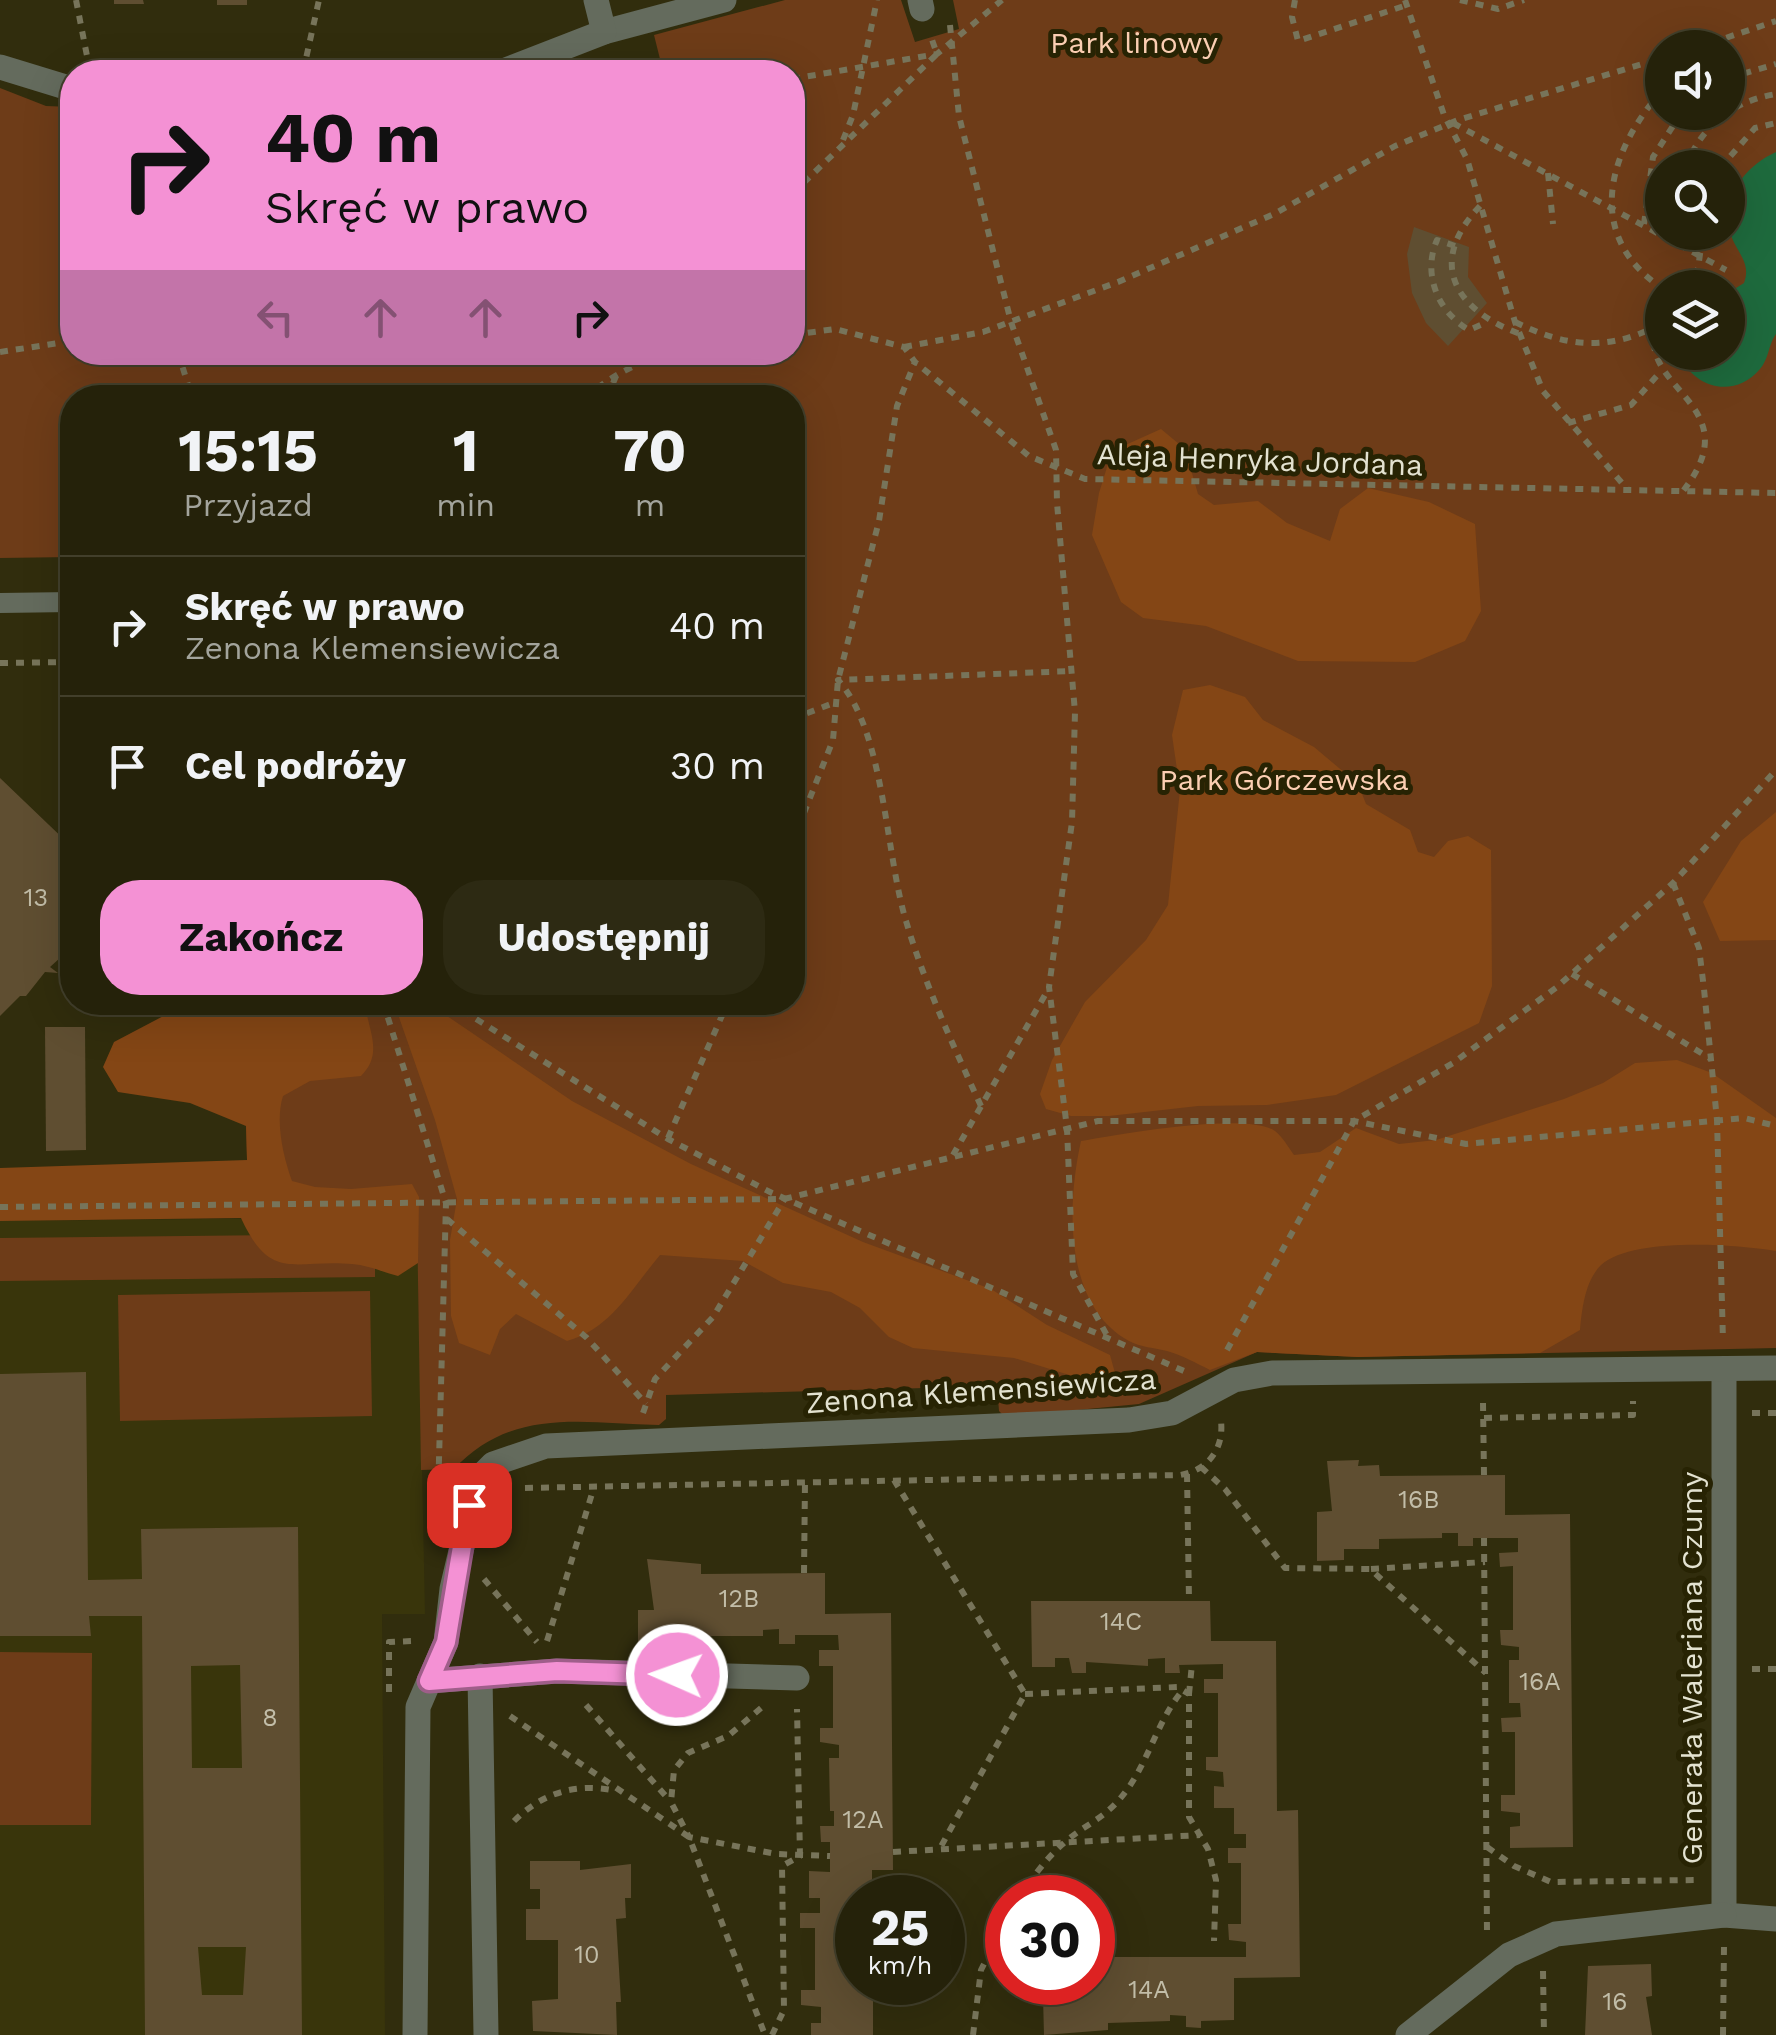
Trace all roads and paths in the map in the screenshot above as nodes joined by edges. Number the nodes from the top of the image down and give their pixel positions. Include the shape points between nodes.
1 (76, 0) edge
2 (319, 0) edge
3 (596, 0) edge
4 (724, 0) edge
5 (877, 0) edge
6 (1002, 0) edge
7 (1295, 0) edge
8 (1460, 0) edge
9 (1524, 0) edge
10 (1408, 2) edge
11 (921, 5) edge
12 (1776, 21) edge
13 (950, 26) dead end
14 (604, 32) junction
15 (1745, 32) edge
16 (954, 40) junction
17 (937, 54) junction
18 (88, 60) edge
19 (306, 60) edge
20 (531, 60) edge
21 (1645, 63) edge
22 (1776, 64) edge
23 (0, 67) edge
24 (863, 67) junction
25 (1745, 73) edge
26 (805, 77) edge
27 (60, 85) edge
28 (1776, 94) edge
29 (1645, 118) edge
30 (1452, 122) junction
31 (1776, 124) edge
32 (1670, 130) edge
33 (840, 146) junction
34 (1692, 150) edge
35 (1735, 150) edge
36 (1548, 172) junction
37 (805, 181) edge
38 (1609, 204) junction
39 (1481, 206) junction
40 (1553, 224) dead end
41 (1644, 224) joint
42 (1454, 246) junction
43 (1691, 250) edge
44 (1701, 250) edge
45 (1700, 256) junction
46 (1697, 270) edge
47 (1726, 270) dead end
48 (1645, 274) edge
49 (1012, 322) junction
50 (1488, 322) junction
51 (1515, 322) junction
52 (1645, 332) edge
53 (805, 333) edge
54 (1520, 334) junction
55 (60, 343) edge
56 (904, 347) junction
57 (0, 352) edge
58 (915, 362) junction
59 (632, 365) edge
60 (618, 371) junction
61 (1661, 371) joint
62 (601, 385) edge
63 (612, 385) edge
64 (1568, 423) junction
65 (1059, 472) junction
66 (1628, 491) junction
67 (1682, 492) junction
68 (1776, 493) edge
69 (60, 602) edge
70 (0, 603) edge
71 (60, 662) edge
72 (0, 663) edge
73 (1074, 671) junction
74 (838, 680) junction
75 (836, 702) junction
76 (805, 714) edge
77 (1776, 770) edge
78 (805, 810) edge
79 (1674, 882) junction
80 (1572, 974) junction
81 (1050, 987) junction
82 (387, 1015) edge
83 (470, 1015) edge
84 (722, 1015) edge
85 (1711, 1059) junction
86 (981, 1106) junction
87 (1717, 1120) junction
88 (1354, 1121) junction
89 (1776, 1126) edge
90 (1068, 1128) junction
91 (668, 1139) junction
92 (952, 1157) junction
93 (784, 1199) junction
94 (446, 1202) junction
95 (0, 1207) edge
96 (446, 1219) junction
97 (1109, 1339) junction
98 (1212, 1359) dead end
99 (1199, 1365) dead end
100 (1724, 1368) junction
101 (1776, 1368) edge
102 (1633, 1389) dead end
103 (1483, 1396) dead end
104 (647, 1405) junction
105 (1236, 1417) dead end
106 (1484, 1418) junction
107 (628, 1442) junction
108 (1201, 1467) junction
109 (1188, 1474) junction
110 (1484, 1475) dead end
111 (894, 1480) junction
112 (805, 1482) junction
113 (594, 1487) junction
114 (516, 1488) dead end
115 (437, 1508) dead end
116 (1484, 1538) dead end
117 (1485, 1562) junction
118 (1370, 1568) junction
119 (804, 1573) dead end
120 (479, 1589) dead end
121 (1189, 1600) dead end
122 (1192, 1664) dead end
123 (557, 1671) junction
124 (1487, 1673) junction
125 (480, 1676) junction
126 (797, 1678) junction
127 (429, 1681) junction
128 (1186, 1692) junction
129 (1024, 1694) junction
130 (624, 1793) junction
131 (671, 1802) junction
132 (1200, 1835) junction
133 (688, 1837) junction
134 (1064, 1842) junction
135 (1486, 1846) junction
136 (485, 1850) junction
137 (939, 1850) junction
138 (893, 1852) dead end
139 (800, 1856) junction
140 (830, 1856) dead end
141 (1037, 1875) edge
142 (1724, 1879) junction
143 (1724, 1916) junction
144 (1776, 1919) edge
145 (1542, 1940) junction
146 (1214, 1941) dead end
147 (985, 1961) edge
148 (1487, 1971) junction
149 (415, 2035) edge
150 (486, 2035) edge
151 (768, 2035) edge
152 (973, 2035) edge
153 (1408, 2035) edge
154 (1544, 2035) edge
155 (1724, 2035) edge

1 - 18 path
2 - 19 path
3 - 14 street
4 - 14 street
5 - 24 path
6 - 16 path
7 - 10 path via 1298,42
8 - 9 path via 1498,10
10 - 30 path via 1444,115
11 - 17 path
12 - 15 path
13 - 16 path
14 - 20 street
16 - 17 path
16 - 49 path via 959,116
17 - 24 path
17 - 33 path
21 - 30 path
22 - 25 path
23 - 27 street
24 - 26 path
24 - 33 path
28 - 34 path via 1731,110 1698,136
29 - 38 path via 1629,142
30 - 36 path
30 - 39 path
30 - 49 path via 1394,146 1274,214
31 - 35 path via 1754,128
32 - 41 path via 1652,157
33 - 37 path
36 - 38 path
36 - 40 path
38 - 41 path
38 - 48 path via 1616,241
39 - 42 path
39 - 51 path
42 - 50 path via 1457,292
42 - 50 path via 1437,240 1434,291 1454,321 1469,330
43 - 45 path
44 - 45 path
45 - 46 path
45 - 47 path
49 - 56 path
49 - 65 path
50 - 54 path
51 - 52 path via 1573,345
51 - 54 path
53 - 56 path via 846,331
54 - 64 path via 1543,391
55 - 57 path
56 - 58 path, Aleja Henryka Jordana
58 - 65 path, Aleja Henryka Jordana via 1029,456
58 - 74 path via 898,406 879,521
59 - 60 path
60 - 62 path
60 - 63 path
61 - 64 path via 1631,405
61 - 67 path via 1696,407 1706,436 1703,458
64 - 66 path
65 - 66 path, Aleja Henryka Jordana via 1104,480
65 - 73 path
66 - 67 path, Aleja Henryka Jordana
67 - 68 path, Aleja Henryka Jordana
69 - 70 lane
71 - 72 path
73 - 74 path
73 - 81 path via 1072,822
74 - 75 path
74 - 86 path via 856,701 866,735 910,934
75 - 76 path
75 - 78 path via 833,740
77 - 79 path
79 - 80 path
79 - 85 path via 1698,948
80 - 85 path
80 - 88 path via 1453,1063
81 - 86 path
81 - 90 path
82 - 94 path
83 - 91 path
84 - 91 path
85 - 87 path
86 - 92 path
87 - 88 path via 1466,1144
87 - 89 path
87 - 100 path
88 - 90 path via 1098,1120
88 - 98 path via 1225,1353
90 - 92 path
90 - 97 path via 1073,1274
91 - 93 path
92 - 93 path
93 - 94 path
93 - 97 path
93 - 104 path via 722,1303 655,1379
94 - 95 path
94 - 96 path
96 - 104 path via 587,1338
96 - 115 path
97 - 99 path via 1186,1371
100 - 101 street, Zenona Klemensiewicza
100 - 107 street, Zenona Klemensiewicza via 1272,1373 1234,1380 1172,1413 1129,1420
100 - 142 street, Generała Waleriana Czumy
102 - 106 path via 1634,1415
103 - 106 path
104 - 107 path
105 - 108 path via 1222,1422 1223,1441
106 - 110 path
107 - 127 street, Zenona Klemensiewicza via 546,1446 492,1464 478,1479 446,1642
108 - 109 path
108 - 118 path via 1284,1568
109 - 111 path
109 - 121 path
111 - 112 path
111 - 129 path
112 - 113 path
112 - 119 path
113 - 114 path
113 - 120 path via 544,1651 482,1576
116 - 117 path
117 - 118 path
117 - 124 path
118 - 124 path
122 - 128 path
123 - 125 street
123 - 126 street
123 - 131 path
124 - 135 path
125 - 127 street
125 - 130 path via 498,1707
125 - 136 street
126 - 131 path via 728,1736 688,1753 674,1770
126 - 139 path
127 - 149 street via 418,1707
128 - 129 path via 1177,1687
128 - 132 path via 1189,1816
128 - 134 path via 1168,1708 1129,1787 1102,1820
129 - 137 path
130 - 133 path
130 - 136 path via 554,1792
131 - 133 path
132 - 134 path
132 - 146 path via 1216,1880
133 - 139 path
133 - 151 path
134 - 137 path
134 - 141 path
135 - 142 path via 1551,1882
135 - 148 path
136 - 150 street
137 - 138 path
139 - 140 path
139 - 151 path via 782,1866 784,2010
142 - 143 street, Generała Waleriana Czumy
143 - 144 street
143 - 145 street
143 - 155 path
145 - 148 street
145 - 154 path
147 - 152 path
148 - 153 street

